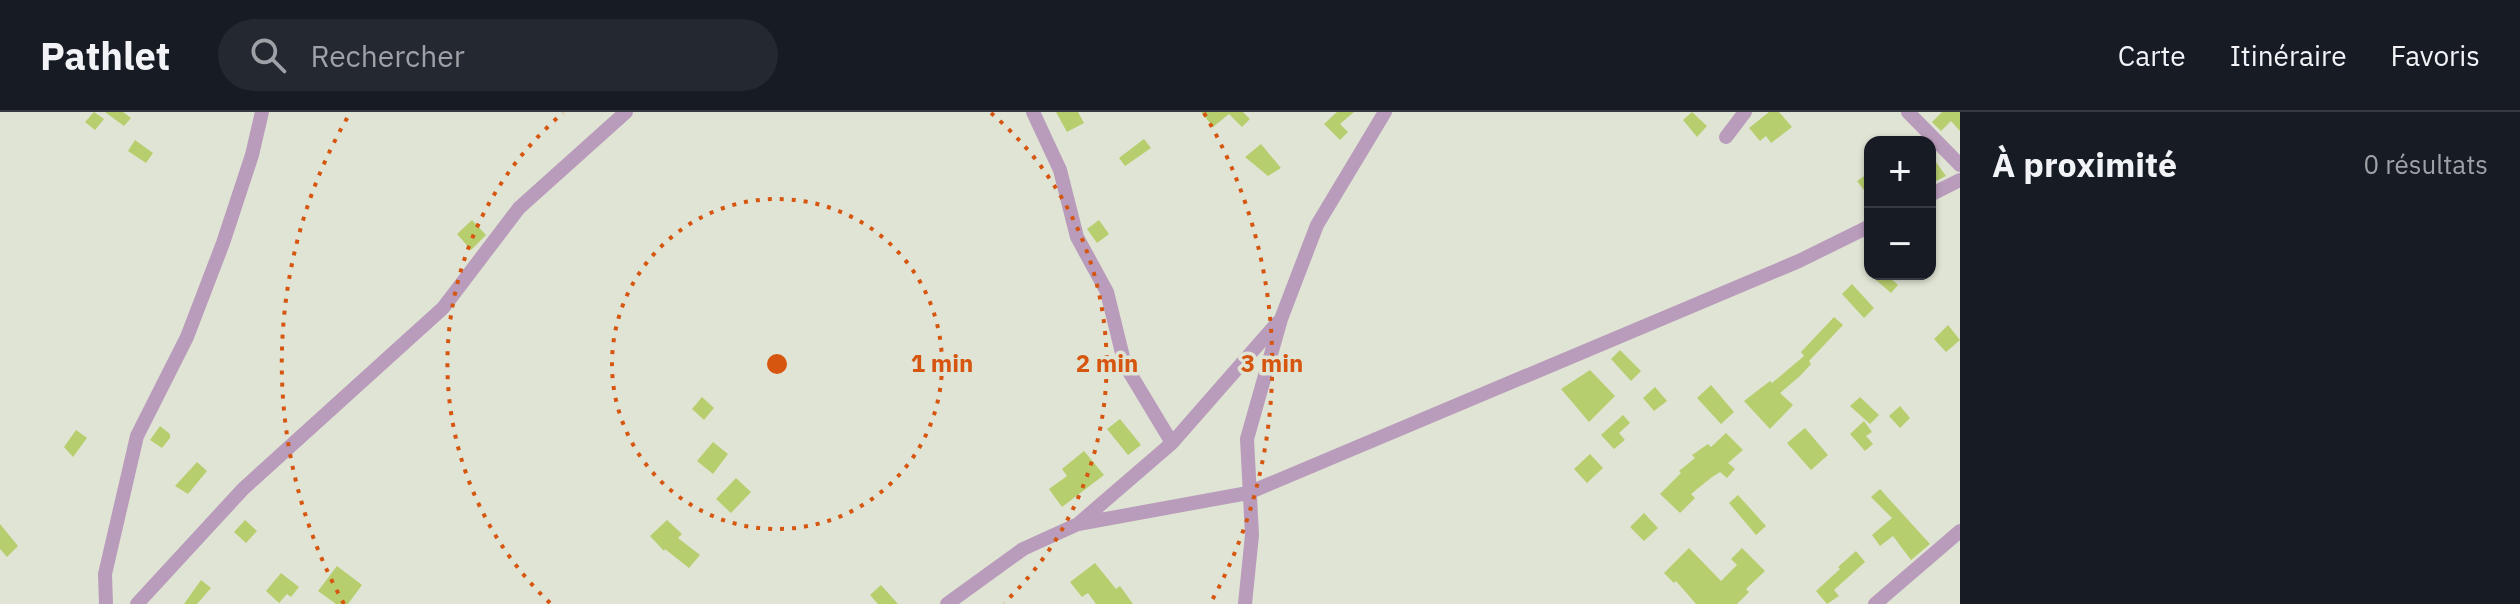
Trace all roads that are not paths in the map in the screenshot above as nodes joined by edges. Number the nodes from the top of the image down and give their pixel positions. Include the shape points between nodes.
1 (262, 112) edge
2 (626, 112) edge
3 (1033, 112) edge
4 (1385, 112) edge
5 (1745, 112) edge
6 (1908, 112) edge
7 (1726, 137) dead end
8 (1960, 165) edge
9 (1960, 180) edge
10 (1936, 192) edge
11 (1864, 229) edge
12 (1281, 319) junction
13 (1172, 443) junction
14 (1248, 493) junction
15 (1078, 524) junction
16 (1959, 533) edge
17 (106, 604) edge
18 (137, 604) edge
19 (947, 604) edge
20 (1245, 604) edge
21 (1875, 604) edge

1 - 17 street via 208,283 137,436 105,574
2 - 18 street via 519,208 443,308 243,489
3 - 13 street via 1060,170 1077,237 1107,292 1125,365
4 - 12 street via 1317,225
5 - 7 street
6 - 8 street
9 - 10 street
11 - 14 street
12 - 13 street
12 - 14 street via 1247,439
13 - 15 street
14 - 15 street
14 - 20 street via 1252,535
15 - 19 street via 1023,549
16 - 21 street

